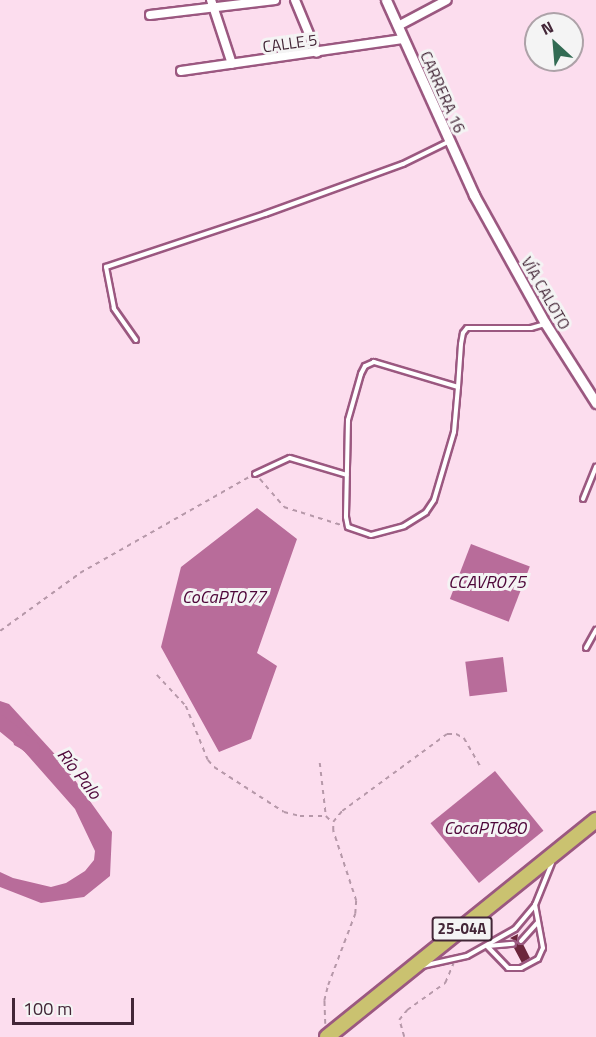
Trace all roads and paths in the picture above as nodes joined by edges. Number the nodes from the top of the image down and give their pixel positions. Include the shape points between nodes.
1 (211, 0) edge
2 (275, 0) edge
3 (295, 0) edge
4 (386, 0) edge
5 (447, 0) edge
6 (214, 9) junction
7 (150, 15) dead end
8 (398, 26) junction
9 (403, 39) junction
10 (317, 54) junction
11 (232, 64) junction
12 (181, 71) dead end
13 (449, 141) junction
14 (474, 195) joint
15 (545, 323) junction
16 (136, 340) dead end
17 (458, 387) junction
18 (596, 403) edge
19 (596, 467) edge
20 (255, 474) junction
21 (347, 475) junction
22 (583, 499) dead end
23 (348, 527) junction
24 (596, 630) edge
25 (0, 631) edge
26 (586, 648) dead end
27 (158, 675) dead end
28 (320, 763) dead end
29 (481, 767) dead end
30 (326, 816) junction
31 (596, 820) edge
32 (333, 822) junction
33 (555, 853) junction
34 (535, 905) junction
35 (538, 922) junction
36 (521, 941) dead end
37 (513, 944) dead end
38 (487, 946) junction
39 (453, 960) junction
40 (415, 966) junction
41 (326, 1032) edge
42 (404, 1037) edge

1 - 6 street
2 - 6 street
3 - 10 street
4 - 8 street, CARRERA 16
5 - 8 street
6 - 7 street
6 - 11 street
8 - 9 street, CARRERA 16
9 - 10 street, CALLE 5
9 - 13 street, CARRERA 16
10 - 11 street, CALLE 5
11 - 12 street, CALLE 5
13 - 14 street, CARRERA 16
13 - 16 lane via 404,164 106,267 114,308
14 - 15 street, VÍA CALOTO
15 - 17 lane via 531,328 467,328 461,344
15 - 18 street, VÍA CALOTO
17 - 21 lane via 374,362 365,366 348,420
17 - 23 lane via 454,432 434,500 426,512 404,526 371,535
19 - 22 lane
20 - 21 lane via 290,458
20 - 23 path via 284,507
20 - 25 path via 80,573
21 - 23 lane
24 - 26 lane
27 - 30 path via 186,706 214,766 284,812
28 - 30 path
29 - 32 path via 464,738 447,734 342,811
30 - 32 path
31 - 33 highway, 25-04A
32 - 41 path via 356,901 355,914 324,1000
33 - 34 lane
33 - 40 highway, 25-04A
34 - 35 lane
34 - 38 lane via 515,929
35 - 36 lane
35 - 38 lane via 543,948 538,959 521,968 508,968
37 - 38 lane
38 - 39 lane
39 - 40 lane
39 - 42 path via 445,983 399,1020
40 - 41 highway, 25-04A

